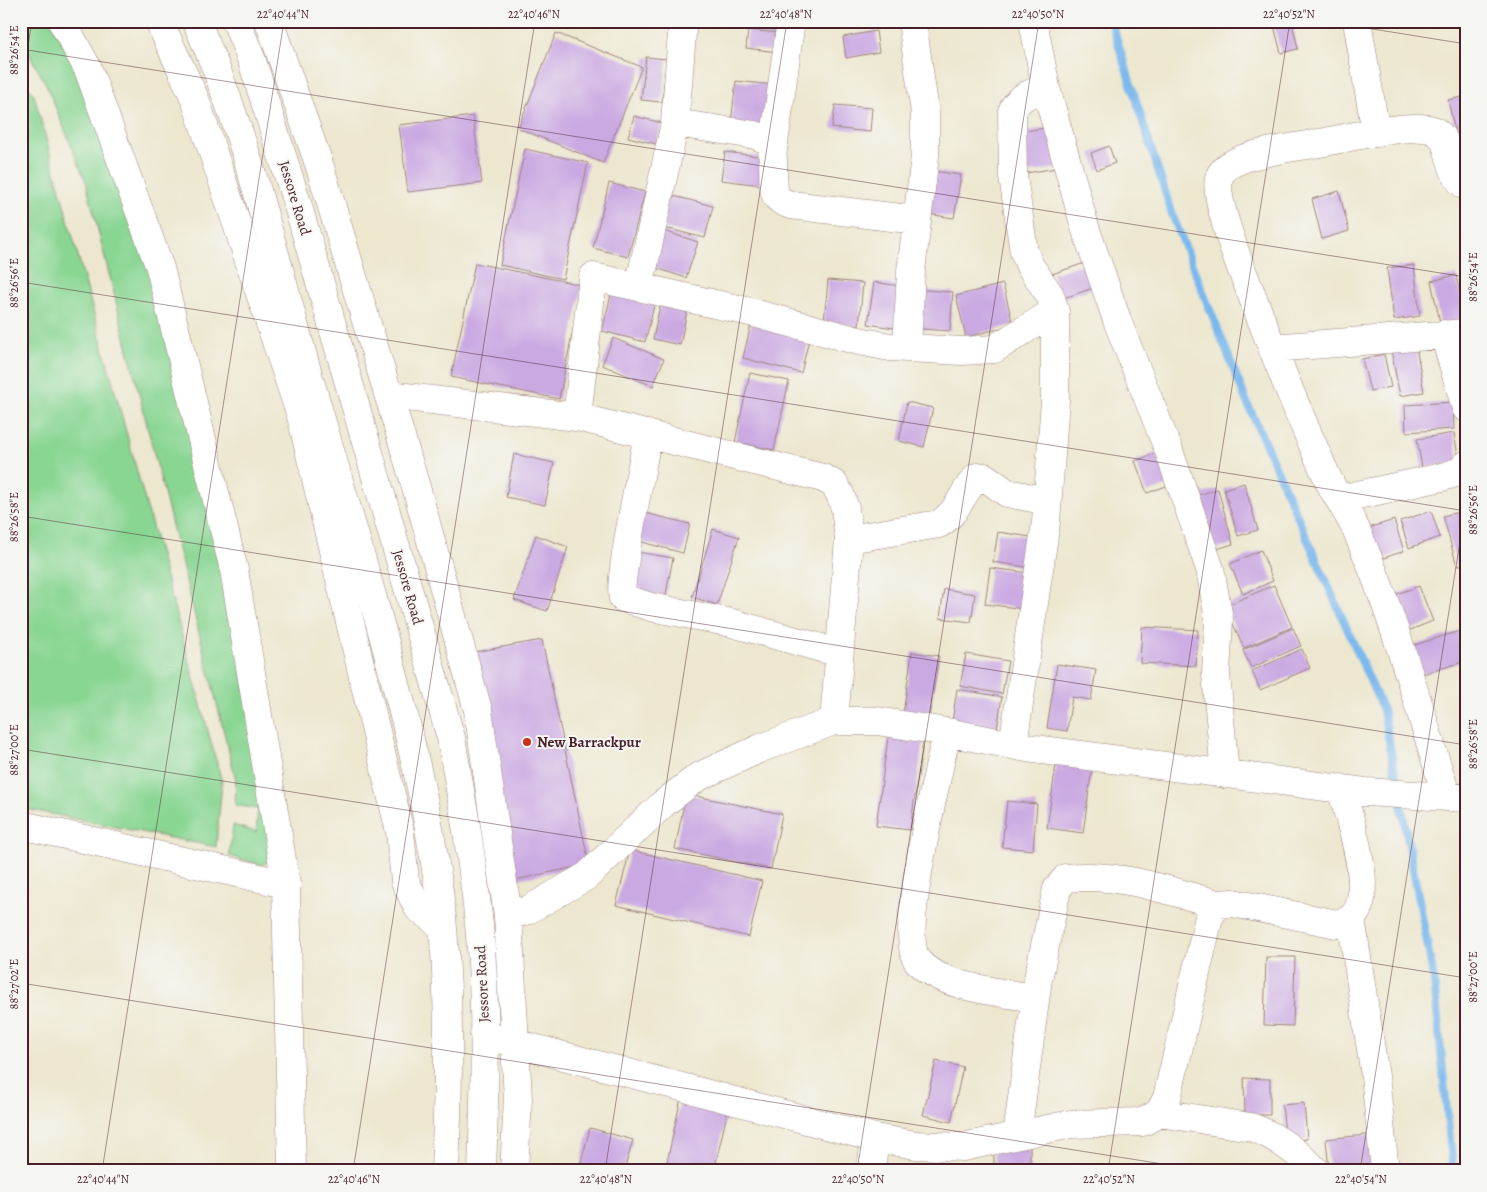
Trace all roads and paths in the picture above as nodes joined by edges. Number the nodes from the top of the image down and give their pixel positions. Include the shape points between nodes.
1 (62, 21) edge
2 (159, 21) edge
3 (196, 21) edge
4 (236, 21) edge
5 (269, 21) edge
6 (683, 21) edge
7 (790, 21) edge
8 (912, 21) edge
9 (1033, 21) edge
10 (1357, 21) edge
11 (1046, 88) junction
12 (674, 123) junction
13 (1376, 133) junction
14 (773, 150) junction
15 (1466, 186) edge
16 (917, 220) junction
17 (639, 287) junction
18 (1055, 312) junction
19 (1455, 334) edge
20 (907, 348) junction
21 (1272, 348) junction
22 (388, 395) junction
23 (1466, 408) edge
24 (577, 417) junction
25 (648, 434) junction
26 (1466, 465) edge
27 (1339, 499) junction
28 (1048, 501) junction
29 (849, 539) junction
30 (839, 653) junction
31 (834, 721) junction
32 (947, 732) junction
33 (1013, 745) junction
34 (1225, 774) junction
35 (1353, 790) junction
36 (1446, 797) edge
37 (21, 825) edge
38 (286, 884) junction
39 (1218, 904) junction
40 (508, 916) junction
41 (1351, 918) junction
42 (442, 926) junction
43 (1035, 998) junction
44 (484, 1035) junction
45 (516, 1043) junction
46 (1159, 1113) junction
47 (1017, 1135) junction
48 (875, 1138) junction
49 (292, 1171) edge
50 (445, 1171) edge
51 (482, 1171) edge
52 (514, 1171) edge
53 (870, 1171) edge
54 (1316, 1171) edge
55 (1385, 1171) edge

1 - 38 main road via 88,69 160,268 234,570
2 - 42 main road via 195,99 301,416 400,832 405,881 418,908
3 - 42 main road via 227,98 249,168 412,739 429,825
4 - 44 main road, Jessore Road via 298,206 451,738 479,926
5 - 22 main road via 320,166
6 - 12 main road
7 - 14 main road
8 - 16 main road via 925,113 925,156
9 - 11 main road
10 - 13 main road
11 - 18 main road via 1015,103 1012,112 1013,176 1024,252 1050,295
11 - 34 main road via 1085,227 1210,570 1219,619 1216,684
12 - 14 main road via 755,135 770,141
12 - 17 main road
13 - 15 main road via 1418,128 1433,130 1446,146 1458,181
13 - 21 main road via 1256,155 1228,164 1218,179 1220,204
14 - 16 main road via 775,193 780,201 810,208
16 - 20 main road
17 - 20 main road via 746,311 859,342
17 - 24 main road via 593,277
18 - 20 main road via 994,349 962,352
18 - 28 main road via 1055,400
19 - 21 main road
19 - 23 main road
21 - 27 main road
22 - 24 main road
22 - 40 main road via 478,710
24 - 25 main road
25 - 29 main road via 823,478 834,484 845,508
25 - 30 main road via 624,567 623,598 651,607 732,623
26 - 27 main road via 1459,472 1442,477
27 - 36 main road via 1358,532 1399,645
28 - 29 main road via 1007,493 985,477 977,477 948,518 939,524
28 - 33 main road
29 - 30 main road
30 - 31 main road
31 - 32 main road via 877,721
31 - 40 main road via 761,748 698,777 664,803 587,876 528,910
32 - 33 main road
32 - 43 main road via 914,894 912,939 917,960 930,972 961,985
33 - 34 main road
34 - 35 main road
35 - 36 main road
35 - 41 main road via 1362,887 1359,906
37 - 38 main road
38 - 49 main road
39 - 41 main road via 1233,903 1337,924
39 - 43 main road via 1110,876 1066,878 1056,888
39 - 46 main road via 1209,917 1167,1098
40 - 45 main road
41 - 55 main road via 1375,1076
42 - 50 main road via 448,1045
43 - 47 main road
44 - 45 main road
44 - 51 main road, Jessore Road
45 - 48 main road
45 - 52 main road via 518,1099
46 - 47 main road via 1143,1122 1071,1124
46 - 54 main road via 1266,1132
47 - 48 main road via 963,1147 916,1145
48 - 53 main road

